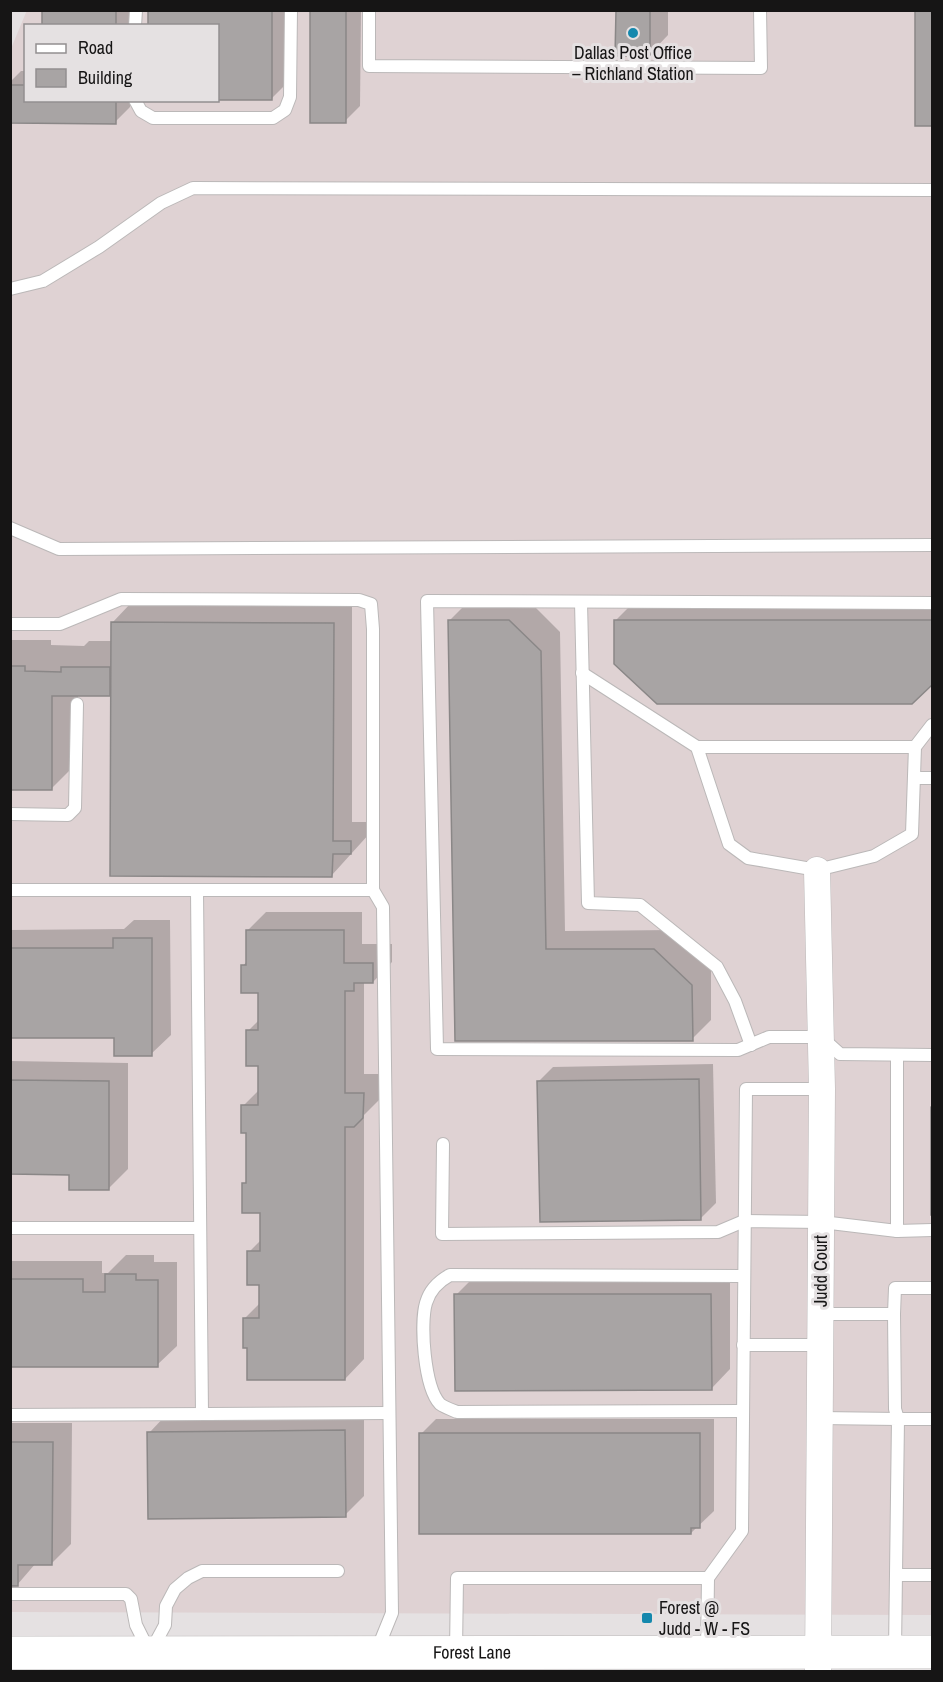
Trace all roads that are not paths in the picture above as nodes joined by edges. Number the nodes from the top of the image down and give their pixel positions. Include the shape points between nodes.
1 (291, 10) edge
2 (369, 10) edge
3 (760, 10) edge
4 (136, 102) edge
5 (933, 190) edge
6 (10, 289) edge
7 (10, 528) edge
8 (933, 546) edge
9 (581, 602) junction
10 (933, 603) edge
11 (10, 624) edge
12 (582, 674) junction
13 (77, 704) dead end
14 (933, 725) edge
15 (697, 747) junction
16 (915, 747) junction
17 (914, 778) junction
18 (933, 778) edge
19 (10, 814) edge
20 (817, 870) junction
21 (10, 890) edge
22 (373, 890) junction
23 (197, 891) junction
24 (821, 1037) junction
25 (751, 1045) junction
26 (897, 1055) junction
27 (933, 1055) edge
28 (822, 1089) junction
29 (442, 1144) dead end
30 (744, 1221) junction
31 (822, 1222) junction
32 (10, 1228) edge
33 (200, 1228) junction
34 (933, 1230) edge
35 (897, 1231) junction
36 (743, 1276) junction
37 (933, 1288) edge
38 (821, 1314) junction
39 (894, 1314) junction
40 (743, 1345) junction
41 (820, 1345) junction
42 (743, 1411) junction
43 (389, 1413) junction
44 (202, 1414) junction
45 (10, 1416) edge
46 (820, 1418) junction
47 (898, 1419) junction
48 (933, 1419) edge
49 (338, 1571) dead end
50 (896, 1575) junction
51 (933, 1575) edge
52 (708, 1578) junction
53 (10, 1594) edge
54 (376, 1652) junction
55 (896, 1652) junction
56 (933, 1652) edge
57 (10, 1653) edge
58 (707, 1653) junction
59 (150, 1662) edge
60 (456, 1662) edge
61 (818, 1662) edge

1 - 4 lane via 290,97 279,114 153,118 141,111
2 - 3 lane via 369,66 761,68
5 - 6 lane via 193,188 160,203 43,281
7 - 8 lane via 59,549
9 - 10 lane
9 - 12 lane
9 - 25 lane via 427,601 437,1049 738,1050
11 - 22 lane via 60,624 121,599 359,600 370,604
12 - 15 lane
12 - 25 lane via 588,903 640,905 717,967
13 - 19 lane via 75,807 68,815
14 - 16 lane
15 - 16 lane
15 - 20 lane via 729,844 748,858
16 - 17 lane
17 - 18 lane
17 - 20 lane via 912,834 874,856
20 - 24 street, Judd Court
21 - 23 lane
22 - 23 lane
22 - 43 lane via 383,908
23 - 33 lane
24 - 25 lane via 769,1037
24 - 26 lane via 840,1054
24 - 28 street, Judd Court
26 - 27 lane
26 - 35 lane
28 - 30 lane via 746,1089
28 - 31 street, Judd Court
29 - 30 lane via 442,1234 718,1232
30 - 31 lane
30 - 36 lane
31 - 35 lane
31 - 38 street, Judd Court
32 - 33 lane
33 - 44 lane
34 - 35 lane
36 - 40 lane
36 - 42 lane via 450,1275 437,1282 426,1303 424,1359 440,1404 457,1412
37 - 39 lane via 895,1288
38 - 39 lane
38 - 41 street, Judd Court
39 - 47 lane
40 - 41 lane
40 - 42 lane
41 - 46 street, Judd Court
42 - 52 lane via 742,1531
43 - 44 lane
43 - 54 lane via 392,1613
44 - 45 lane
46 - 47 lane
46 - 61 street, Judd Court
47 - 48 lane
47 - 50 lane
49 - 59 lane via 202,1571 176,1589 166,1606 165,1625
50 - 51 lane
50 - 55 lane
52 - 58 lane
52 - 60 lane via 457,1578
53 - 59 lane via 126,1594 131,1599
54 - 59 main road, Forest Lane
54 - 60 main road, Forest Lane
55 - 56 main road, Forest Lane
55 - 61 main road, Forest Lane
57 - 59 main road, Forest Lane
58 - 60 main road, Forest Lane
58 - 61 main road, Forest Lane

